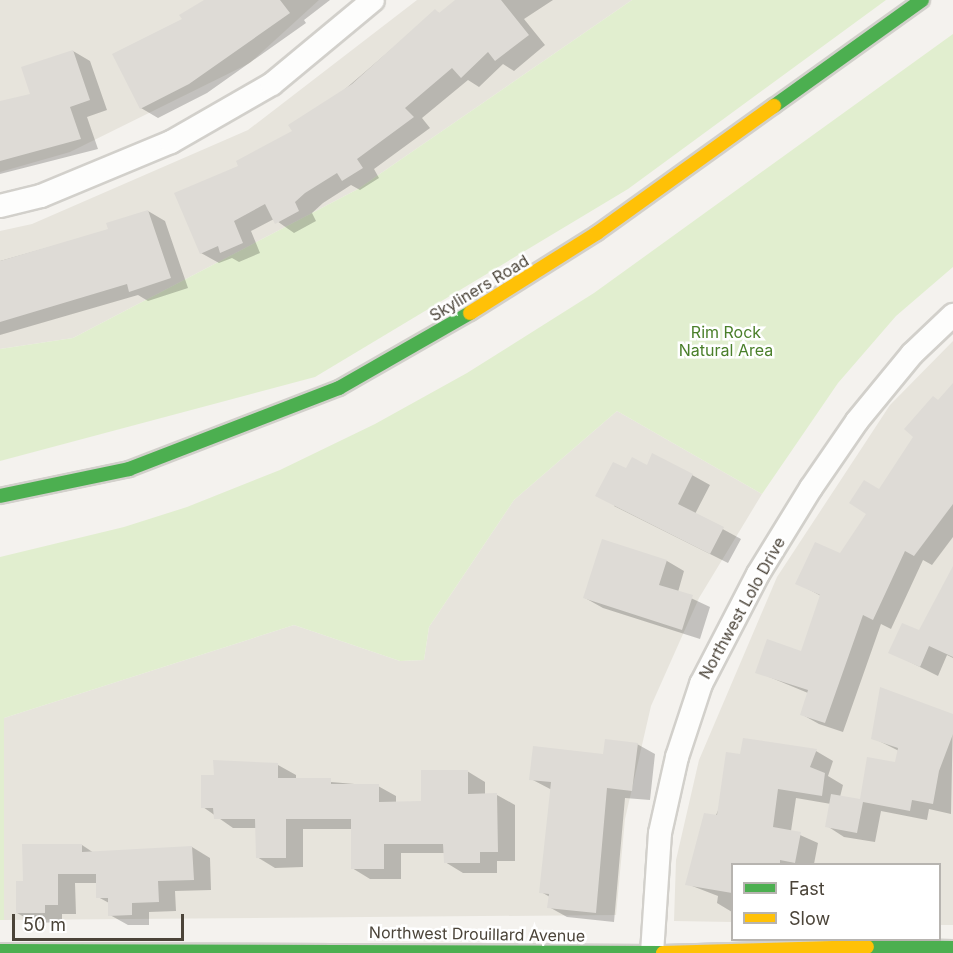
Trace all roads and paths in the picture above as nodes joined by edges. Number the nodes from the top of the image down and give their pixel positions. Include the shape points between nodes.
1 (374, 0) edge
2 (922, 0) edge
3 (0, 206) edge
4 (949, 329) edge
5 (0, 496) edge
6 (953, 948) edge
7 (0, 951) edge
8 (351, 951) edge
9 (652, 953) edge

1 - 3 street via 272,84 171,142 41,196
2 - 5 street, Skyliners Road via 597,233 500,296 339,388 129,469
4 - 9 street, Northwest Lolo Drive via 912,354 857,421 758,574 701,684 677,756 660,833
6 - 9 street, Northwest Drouillard Avenue via 805,947
7 - 8 street, Northwest Drouillard Avenue
8 - 9 street, Northwest Drouillard Avenue

